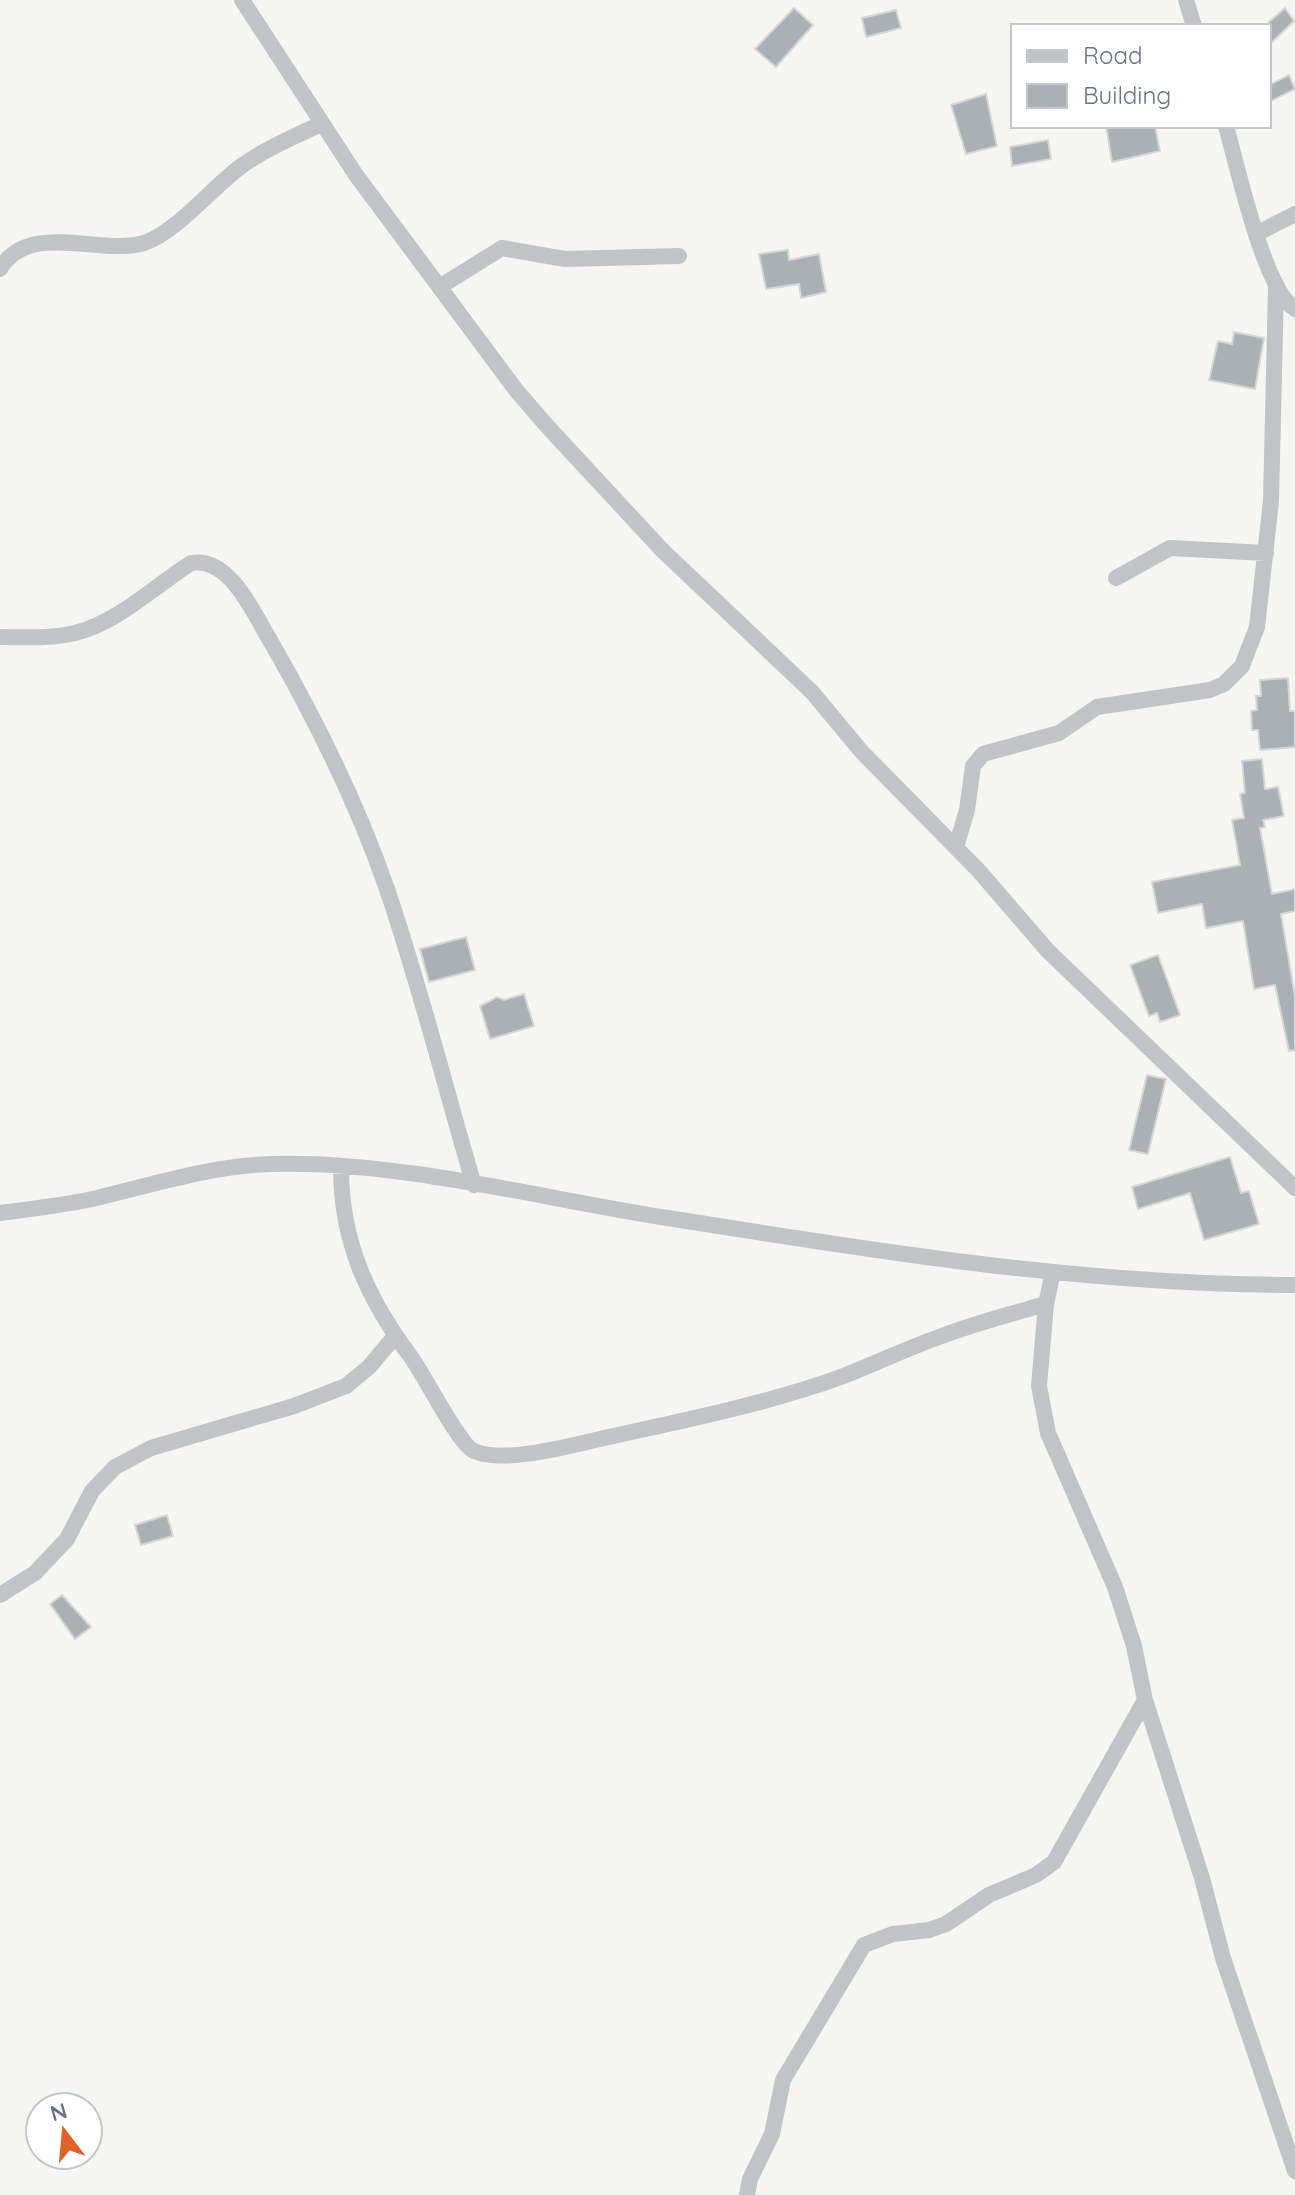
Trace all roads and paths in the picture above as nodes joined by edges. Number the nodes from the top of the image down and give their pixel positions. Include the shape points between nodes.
1 (242, 0) edge
2 (1186, 0) edge
3 (1193, 24) edge
4 (321, 124) junction
5 (1227, 128) edge
6 (1295, 214) edge
7 (1258, 233) junction
8 (679, 256) dead end
9 (0, 269) edge
10 (441, 286) junction
11 (1276, 287) junction
12 (1295, 309) edge
13 (1266, 553) junction
14 (1116, 578) dead end
15 (0, 637) edge
16 (956, 847) junction
17 (341, 1168) junction
18 (474, 1185) junction
19 (1295, 1188) edge
20 (0, 1213) edge
21 (1053, 1272) junction
22 (1295, 1285) edge
23 (1046, 1304) junction
24 (395, 1336) junction
25 (0, 1595) edge
26 (1145, 1700) junction
27 (1295, 2171) edge
28 (747, 2195) edge

1 - 4 street
2 - 3 street
4 - 9 street via 243,165 145,242 25,248 7,257
4 - 10 street
5 - 7 street
6 - 7 street
7 - 11 street
8 - 10 street via 565,259 502,248
10 - 16 street via 516,390 574,455 673,561 812,692 861,751
11 - 12 street
11 - 13 street
13 - 14 street via 1170,548
13 - 16 street via 1257,627 1242,666 1224,684 1097,707 1059,733 983,754 973,766
15 - 18 street via 77,633 191,563 207,560 245,598 311,711 387,888
16 - 19 street via 1077,981
17 - 18 street
17 - 20 street via 272,1164 206,1171 96,1198
17 - 24 street via 346,1236
18 - 21 street
21 - 22 street
21 - 23 street
23 - 24 street via 945,1334 788,1394 551,1450 497,1454 474,1452 460,1441 433,1389
23 - 26 street via 1039,1386 1048,1433 1115,1587
24 - 25 street via 346,1386 151,1448 115,1467 92,1491 67,1539 35,1573
26 - 27 street via 1249,2041
26 - 28 street via 1054,1862 946,1924 864,1945 783,2080 772,2134

